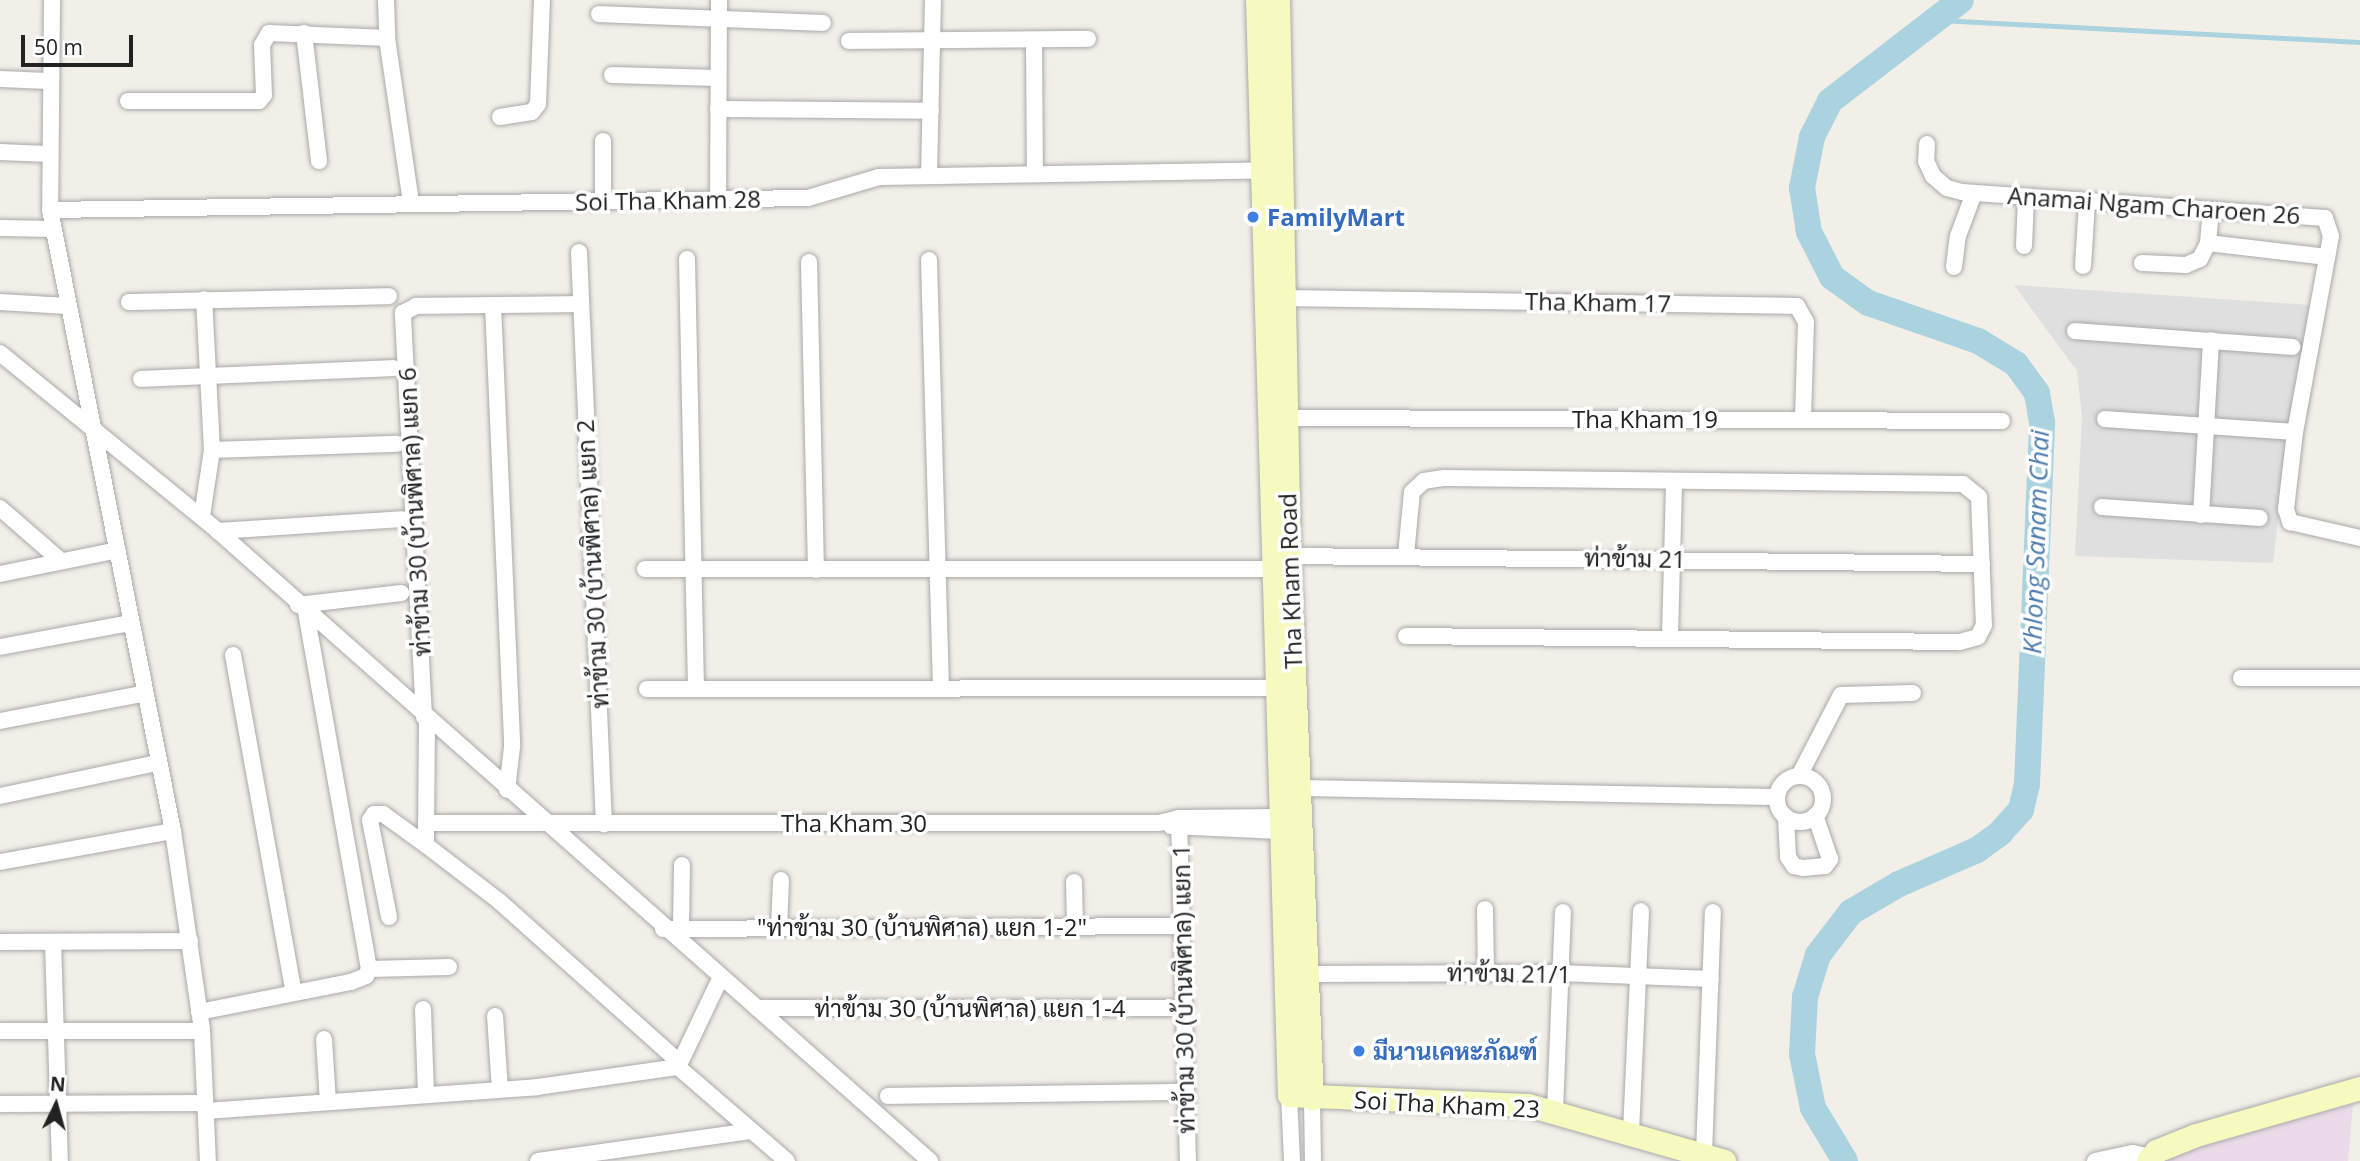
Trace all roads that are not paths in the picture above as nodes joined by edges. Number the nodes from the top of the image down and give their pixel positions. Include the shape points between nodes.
1 (51, 0) edge
2 (386, 0) edge
3 (542, 0) edge
4 (719, 0) edge
5 (933, 0) edge
6 (1257, 0) edge
7 (1278, 0) edge
8 (599, 14) dead end
9 (718, 19) junction
10 (823, 23) dead end
11 (304, 33) junction
12 (387, 38) junction
13 (1088, 39) dead end
14 (849, 41) dead end
15 (932, 41) junction
16 (1034, 41) junction
17 (612, 75) dead end
18 (718, 78) junction
19 (0, 79) edge
20 (48, 81) junction
21 (128, 101) dead end
22 (718, 109) junction
23 (931, 111) junction
24 (500, 117) dead end
25 (603, 141) dead end
26 (1927, 144) dead end
27 (0, 152) edge
28 (48, 154) junction
29 (319, 161) dead end
30 (1273, 170) junction
31 (1035, 174) junction
32 (929, 175) junction
33 (1974, 194) junction
34 (2026, 198) junction
35 (718, 200) junction
36 (603, 201) junction
37 (411, 202) junction
38 (2087, 203) junction
39 (50, 210) junction
40 (2211, 210) junction
41 (0, 228) edge
42 (53, 229) junction
43 (2208, 243) junction
44 (2024, 246) dead end
45 (579, 252) dead end
46 (2326, 257) junction
47 (687, 259) dead end
48 (929, 260) dead end
49 (809, 262) dead end
50 (2142, 263) dead end
51 (2083, 266) dead end
52 (1954, 267) dead end
53 (389, 296) dead end
54 (1284, 298) junction
55 (204, 299) junction
56 (129, 302) dead end
57 (0, 303) edge
58 (580, 304) junction
59 (493, 305) junction
60 (66, 306) junction
61 (2075, 331) dead end
62 (2211, 340) junction
63 (2292, 347) dead end
64 (0, 353) edge
65 (393, 368) dead end
66 (209, 374) junction
67 (141, 379) dead end
68 (1287, 418) junction
69 (1803, 419) junction
70 (2105, 419) dead end
71 (2002, 421) dead end
72 (2206, 425) junction
73 (91, 431) junction
74 (2295, 432) junction
75 (397, 444) dead end
76 (212, 450) junction
77 (1674, 484) junction
78 (2102, 507) dead end
79 (0, 508) edge
80 (2201, 515) junction
81 (202, 516) junction
82 (2260, 518) dead end
83 (402, 519) dead end
84 (218, 531) junction
85 (2360, 538) edge
86 (118, 550) junction
87 (1406, 555) junction
88 (1672, 559) junction
89 (61, 561) junction
90 (1280, 562) junction
91 (1982, 564) junction
92 (937, 568) junction
93 (645, 569) dead end
94 (695, 569) junction
95 (816, 570) junction
96 (0, 574) edge
97 (401, 593) dead end
98 (302, 609) junction
99 (131, 623) junction
100 (1406, 636) dead end
101 (1671, 637) junction
102 (0, 647) edge
103 (233, 655) dead end
104 (2241, 678) dead end
105 (2360, 678) edge
106 (696, 688) junction
107 (1276, 688) junction
108 (647, 689) dead end
109 (941, 689) junction
110 (1913, 693) dead end
111 (142, 694) junction
112 (426, 719) junction
113 (0, 721) edge
114 (156, 763) junction
115 (1799, 776) junction
116 (1297, 788) junction
117 (508, 790) junction
118 (0, 796) edge
119 (1777, 797) junction
120 (1815, 816) junction
121 (1786, 817) junction
122 (426, 823) junction
123 (1179, 823) junction
124 (604, 824) junction
125 (1279, 824) junction
126 (549, 825) junction
127 (173, 831) junction
128 (426, 845) junction
129 (0, 862) edge
130 (682, 865) dead end
131 (781, 880) dead end
132 (1074, 882) dead end
133 (1485, 909) dead end
134 (1641, 911) dead end
135 (1563, 912) dead end
136 (1713, 912) dead end
137 (389, 917) dead end
138 (1075, 926) junction
139 (1180, 926) junction
140 (779, 928) junction
141 (663, 929) junction
142 (681, 929) junction
143 (190, 941) junction
144 (0, 942) edge
145 (53, 942) junction
146 (449, 967) dead end
147 (369, 969) junction
148 (1486, 972) junction
149 (1560, 973) junction
150 (1307, 974) junction
151 (1638, 976) junction
152 (720, 979) junction
153 (1711, 979) junction
154 (295, 993) junction
155 (1182, 1008) junction
156 (424, 1009) dead end
157 (757, 1009) junction
158 (200, 1012) junction
159 (495, 1016) dead end
160 (0, 1031) edge
161 (55, 1031) junction
162 (202, 1031) junction
163 (324, 1038) dead end
164 (678, 1064) junction
165 (2360, 1088) edge
166 (500, 1090) junction
167 (1185, 1092) junction
168 (426, 1095) junction
169 (1289, 1095) junction
170 (888, 1096) dead end
171 (1312, 1099) junction
172 (328, 1102) junction
173 (0, 1104) edge
174 (58, 1104) junction
175 (206, 1107) junction
176 (1555, 1110) junction
177 (752, 1131) junction
178 (1631, 1132) junction
179 (1714, 1158) edge
180 (2149, 1159) edge
181 (60, 1161) edge
182 (208, 1161) edge
183 (538, 1161) edge
184 (787, 1161) edge
185 (930, 1161) edge
186 (1188, 1161) edge
187 (1292, 1161) edge
188 (1312, 1161) edge
189 (2095, 1161) edge

1 - 20 street
2 - 12 street
3 - 24 street via 538,104 532,112
4 - 9 street
5 - 15 street
6 - 30 street, Tha Kham Road
7 - 30 street, Tha Kham Road
8 - 9 street
9 - 10 street
9 - 18 street
11 - 12 street
11 - 21 street via 269,33 264,38 264,95 259,101
11 - 29 street
12 - 37 street
13 - 16 street
14 - 15 street
15 - 16 street
15 - 23 street
16 - 31 street
17 - 18 street
18 - 22 street
19 - 20 street
20 - 28 street
22 - 23 street
22 - 35 street
23 - 32 street
25 - 36 street
26 - 33 street, Anamai Ngam Charoen 26 via 1926,161 1933,176 1947,188
27 - 28 street
28 - 39 street
30 - 31 street, Soi Tha Kham 28
30 - 54 street, Tha Kham Road
30 - 90 street, Tha Kham Road
31 - 32 street, Soi Tha Kham 28
32 - 35 street, Soi Tha Kham 28 via 879,177 808,198
33 - 34 street, Anamai Ngam Charoen 26
33 - 52 street via 1958,236
34 - 38 street, Anamai Ngam Charoen 26
34 - 44 street
35 - 36 street, Soi Tha Kham 28
36 - 37 street, Soi Tha Kham 28
37 - 39 street, Soi Tha Kham 28
38 - 40 street, Anamai Ngam Charoen 26
38 - 51 street
39 - 42 street
40 - 43 street
40 - 46 street, Anamai Ngam Charoen 26 via 2325,218 2331,226
41 - 42 street
42 - 60 street
43 - 46 street
43 - 50 street via 2192,264
45 - 58 street, ท่าข้าม 30 (บ้านพิศาล) แยก 2
46 - 74 street, Anamai Ngam Charoen 26
47 - 94 street
48 - 92 street
49 - 95 street
53 - 55 street
54 - 68 street, Tha Kham Road
54 - 69 street, Tha Kham 17 via 1797,306 1806,323
55 - 56 street
55 - 66 street
57 - 60 street
58 - 59 street
58 - 124 street, ท่าข้าม 30 (บ้านพิศาล) แยก 2
59 - 112 street, ท่าข้าม 30 (บ้านพิศาล) แยก 6 via 408,307 403,313
59 - 117 street via 512,747
60 - 73 street
61 - 62 street
62 - 63 street
62 - 72 street
64 - 73 street
65 - 66 street
66 - 67 street
66 - 76 street
68 - 69 street, Tha Kham 19
68 - 90 street, Tha Kham Road
69 - 71 street, Tha Kham 19
70 - 72 street
72 - 74 street
72 - 80 street
73 - 81 street
73 - 86 street
74 - 85 street, Anamai Ngam Charoen 26 via 2286,496 2290,522
75 - 76 street
76 - 81 street
77 - 87 street via 1424,481 1412,492
77 - 88 street
77 - 91 street via 1963,484 1979,497
78 - 80 street
79 - 89 street
80 - 82 street
81 - 84 street
83 - 84 street
84 - 98 street
86 - 89 street
86 - 99 street
87 - 88 street, ท่าข้าม 21
87 - 90 street, ท่าข้าม 21
88 - 91 street, ท่าข้าม 21
88 - 101 street
89 - 96 street
90 - 92 street, ท่าข้าม 21
90 - 107 street, Tha Kham Road
90 - 116 street, Tha Kham Road
91 - 101 street via 1984,625 1978,637 1969,641
92 - 95 street, ท่าข้าม 21
92 - 109 street
93 - 94 street, ท่าข้าม 21
94 - 95 street, ท่าข้าม 21
94 - 106 street
97 - 98 street
98 - 112 street
98 - 147 street
99 - 102 street
99 - 111 street
100 - 101 street
103 - 154 street
104 - 105 street
106 - 108 street
106 - 109 street
107 - 109 street
107 - 125 street, Tha Kham Road
110 - 115 street via 1840,695
111 - 113 street
111 - 114 street
112 - 117 street
112 - 122 street, ท่าข้าม 30 (บ้านพิศาล) แยก 6
114 - 118 street
114 - 127 street
115 - 119 street via 1786,780
115 - 120 street via 1819,786 1823,802
116 - 119 street
116 - 150 street, Tha Kham Road
117 - 126 street
119 - 121 street
120 - 121 street via 1798,822
120 - 121 street via 1830,859 1825,866 1803,868 1794,866 1788,857
122 - 126 street, Tha Kham 30
122 - 128 street, ท่าข้าม 30 (บ้านพิศาล) แยก 6
123 - 124 street, Tha Kham 30
123 - 125 street, Tha Kham 30
123 - 139 street, ท่าข้าม 30 (บ้านพิศาล) แยก 1
124 - 126 street, Tha Kham 30
125 - 169 street, Tha Kham Road
126 - 141 street
127 - 129 street
127 - 143 street
128 - 137 street via 383,814 370,820
128 - 164 street via 499,901
130 - 142 street
131 - 140 street
132 - 138 street
133 - 148 street
134 - 151 street
135 - 149 street
136 - 153 street
138 - 139 street, "ท่าข้าม 30 (บ้านพิศาล) แยก 1-2"
138 - 140 street, "ท่าข้าม 30 (บ้านพิศาล) แยก 1-2"
139 - 155 street, ท่าข้าม 30 (บ้านพิศาล) แยก 1
140 - 142 street, "ท่าข้าม 30 (บ้านพิศาล) แยก 1-2"
141 - 142 street, "ท่าข้าม 30 (บ้านพิศาล) แยก 1-2"
141 - 152 street
143 - 145 street
143 - 158 street
144 - 145 street
145 - 161 street
146 - 147 street
147 - 154 street via 361,979
148 - 149 street, ท่าข้าม 21/1
148 - 150 street, ท่าข้าม 21/1
149 - 151 street, ท่าข้าม 21/1
149 - 176 street
150 - 171 street, Tha Kham Road
151 - 153 street, ท่าข้าม 21/1
151 - 178 street
152 - 157 street
152 - 164 street
153 - 179 street
154 - 158 street
155 - 157 street, ท่าข้าม 30 (บ้านพิศาล) แยก 1-4
155 - 167 street, ท่าข้าม 30 (บ้านพิศาล) แยก 1
156 - 168 street
157 - 185 street
158 - 162 street
159 - 166 street
160 - 161 street
161 - 162 street
161 - 174 street
162 - 175 street
163 - 172 street
164 - 166 street
164 - 177 street
165 - 180 street via 2196,1135
166 - 168 street
167 - 170 street
167 - 186 street, ท่าข้าม 30 (บ้านพิศาล) แยก 1
168 - 172 street
169 - 171 street, Soi Tha Kham 23
169 - 187 street, Tha Kham Road
171 - 176 street, Soi Tha Kham 23 via 1508,1103
171 - 188 street, Tha Kham Road
172 - 175 street
173 - 174 street
174 - 175 street
174 - 181 street
175 - 182 street
176 - 178 street, Soi Tha Kham 23
177 - 183 street
177 - 184 street
178 - 179 street, Soi Tha Kham 23
180 - 189 street via 2133,1153

